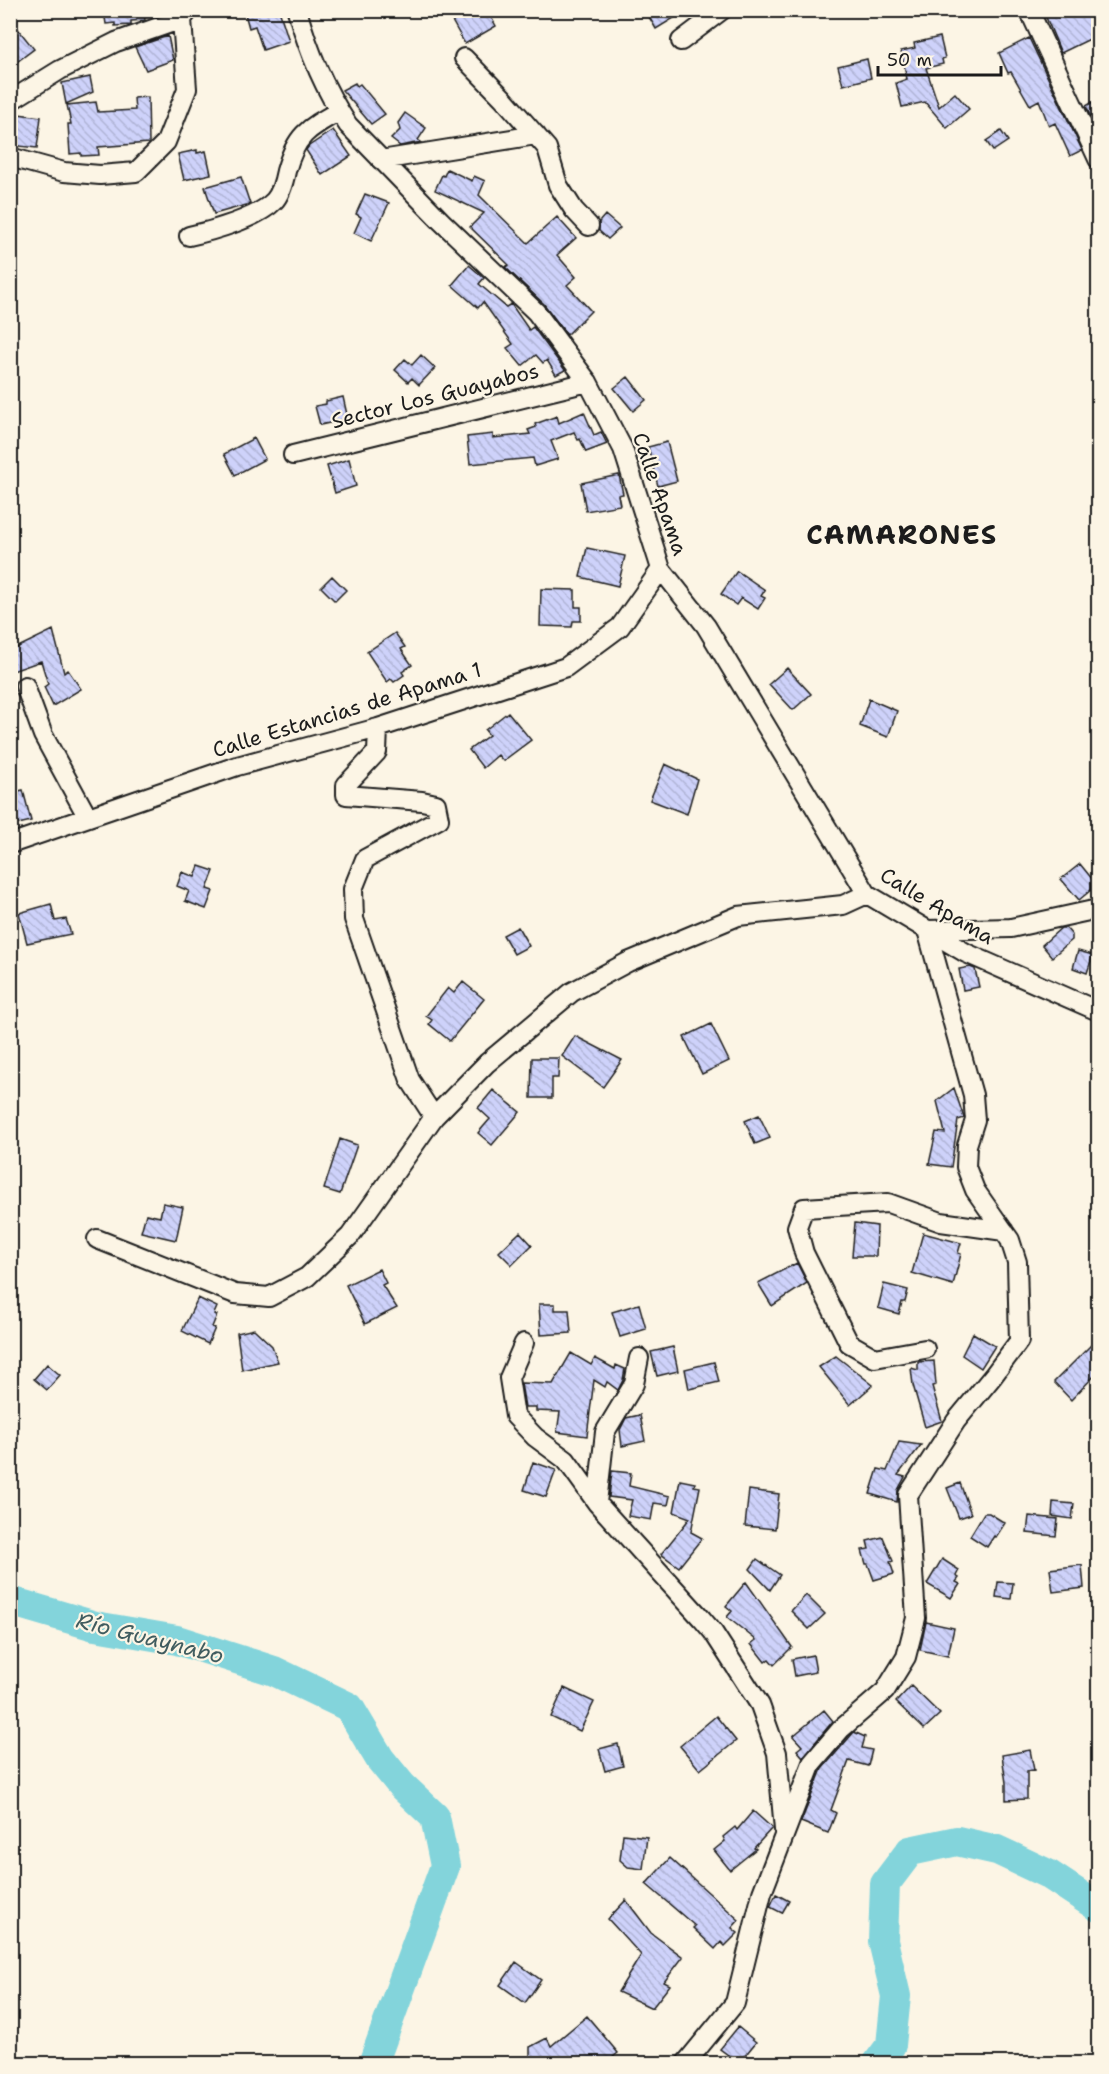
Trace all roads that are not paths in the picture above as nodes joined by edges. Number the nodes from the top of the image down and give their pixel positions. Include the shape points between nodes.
1 (297, 10) edge
2 (722, 10) edge
3 (1029, 10) edge
4 (186, 15) edge
5 (681, 41) dead end
6 (464, 58) dead end
7 (10, 101) edge
8 (339, 111) junction
9 (536, 135) junction
10 (10, 157) edge
11 (1098, 159) edge
12 (381, 160) junction
13 (589, 226) dead end
14 (189, 236) dead end
15 (588, 382) junction
16 (293, 455) dead end
17 (661, 569) junction
18 (25, 686) dead end
19 (378, 728) junction
20 (87, 816) junction
21 (10, 844) edge
22 (867, 894) junction
23 (1098, 909) edge
24 (927, 930) junction
25 (1098, 1011) edge
26 (434, 1117) junction
27 (1004, 1231) junction
28 (97, 1239) dead end
29 (524, 1343) dead end
30 (925, 1349) dead end
31 (639, 1358) dead end
32 (597, 1503) junction
33 (784, 1834) junction
34 (685, 2064) edge

1 - 8 street, Calle Apama via 315,63
2 - 5 street
3 - 11 street
4 - 7 street via 116,42
4 - 10 street via 187,89 166,142 136,172 100,176 64,172
6 - 9 street
8 - 12 street, Calle Apama
8 - 14 street via 300,137 291,152 276,200 261,212
9 - 12 street
9 - 13 street via 547,148 558,185
12 - 15 street, Calle Apama via 536,312
15 - 16 street, Sector Los Guayabos
15 - 17 street, Calle Apama via 622,449
17 - 19 street, Calle Estancias de Apama 1 via 620,627 566,667
17 - 22 street, Calle Apama via 706,626
18 - 20 street via 43,735
19 - 20 street, Calle Estancias de Apama 1 via 237,766
19 - 26 street via 377,752 346,785 346,795 436,804 439,819 364,859 352,890 354,919 410,1080
20 - 21 street, Calle Estancias de Apama 1
22 - 24 street, Calle Apama
22 - 26 street via 843,905 738,916 628,962 572,992 487,1063
23 - 24 street via 1011,928
24 - 25 street, Calle Apama via 966,953
24 - 27 street via 973,1095 975,1120 967,1145 966,1167 975,1191
26 - 28 street via 350,1236 307,1277 269,1297 235,1294
27 - 30 street via 941,1222 888,1203 804,1208 797,1227 804,1253 849,1343 875,1358
27 - 33 street via 1017,1262 1019,1341 956,1421 908,1495 916,1618 906,1657 885,1691 841,1729 812,1763
29 - 32 street via 509,1378 515,1416 566,1460
31 - 32 street via 634,1384 605,1432
32 - 33 street via 714,1632 760,1705 777,1753
33 - 34 street via 762,1893 735,2003

